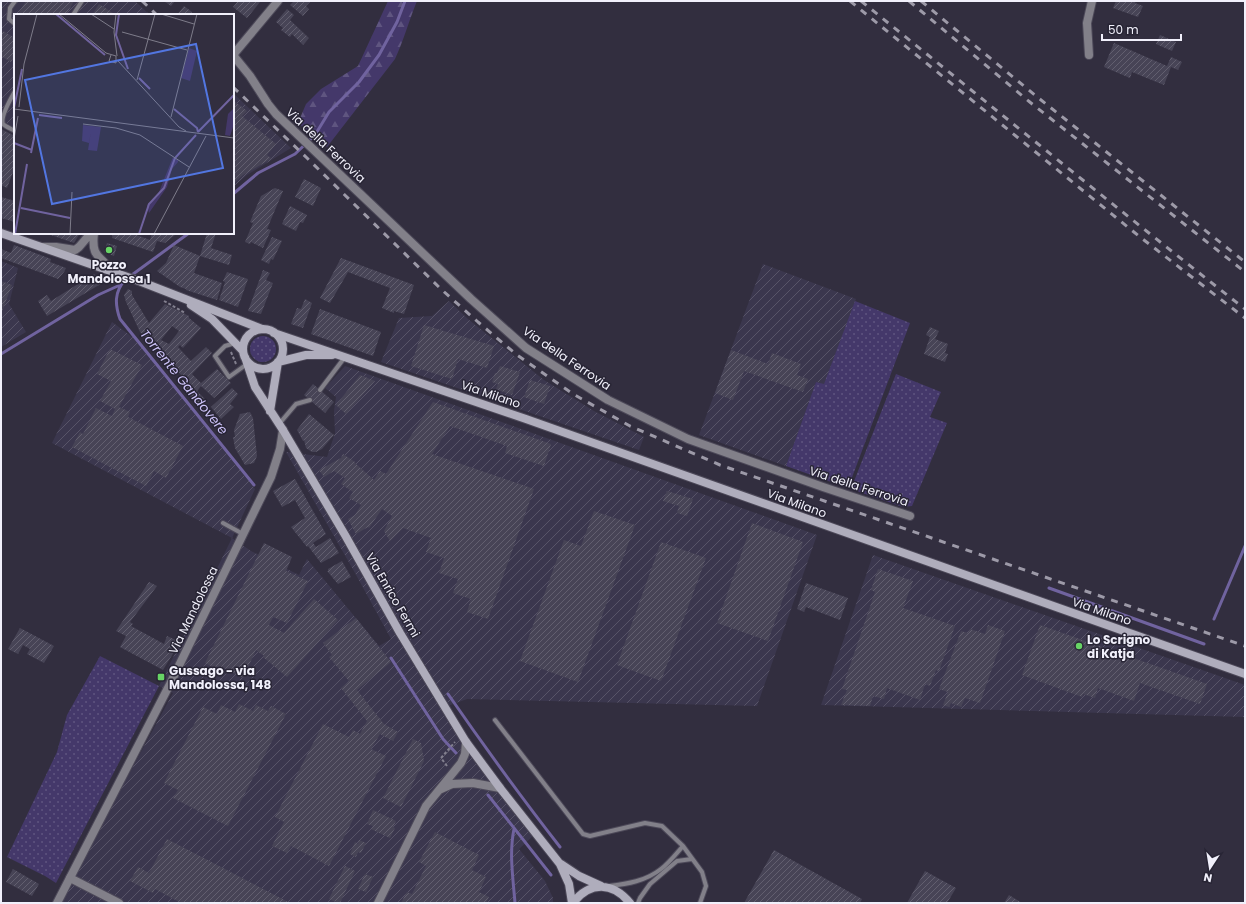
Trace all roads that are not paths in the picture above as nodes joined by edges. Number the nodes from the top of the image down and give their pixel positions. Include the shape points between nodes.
1 (15, 1) edge
2 (82, 1) edge
3 (278, 1) edge
4 (1092, 1) edge
5 (74, 14) edge
6 (14, 23) edge
7 (234, 54) edge
8 (234, 56) edge
9 (1089, 56) dead end
10 (14, 93) edge
11 (14, 130) edge
12 (1, 233) edge
13 (89, 234) edge
14 (94, 234) edge
15 (42, 247) junction
16 (116, 273) junction
17 (179, 297) junction
18 (262, 329) junction
19 (274, 333) junction
20 (231, 344) junction
21 (343, 356) junction
22 (245, 358) junction
23 (278, 362) junction
24 (320, 390) dead end
25 (310, 400) dead end
26 (270, 411) junction
27 (281, 427) junction
28 (910, 516) dead end
29 (223, 523) dead end
30 (243, 534) junction
31 (1245, 674) edge
32 (495, 720) dead end
33 (466, 742) junction
34 (500, 788) junction
35 (437, 791) junction
36 (683, 846) junction
37 (692, 859) junction
38 (560, 864) junction
39 (70, 878) junction
40 (602, 886) junction
41 (57, 903) edge
42 (119, 903) edge
43 (378, 903) edge
44 (573, 903) edge
45 (630, 903) edge
46 (638, 903) edge
47 (700, 903) edge

1 - 6 lane via 10,8 9,19
2 - 5 lane
3 - 7 street
4 - 9 street via 1087,23
8 - 28 street, Via della Ferrovia via 276,114 526,348 608,400 688,439
10 - 11 lane via 1,120
12 - 15 main road
13 - 15 street via 75,250
14 - 16 street via 95,253
15 - 16 main road
16 - 17 main road
17 - 18 main road
17 - 20 main road via 212,319
18 - 19 main road
18 - 22 main road via 255,330 246,339
19 - 21 main road, Via Milano
19 - 23 main road via 282,343
20 - 22 main road
20 - 22 lane via 215,356 229,377 239,370
21 - 23 main road, Via Milano via 306,355
21 - 24 lane
21 - 31 main road, Via Milano via 534,421
22 - 23 main road via 248,363 260,369
22 - 26 main road, Via Enrico Fermi via 255,387
23 - 26 main road
25 - 27 lane via 296,404
26 - 27 main road, Via Enrico Fermi
27 - 30 street, Via Mandolossa via 280,449 275,466
27 - 33 main road, Via Enrico Fermi
29 - 30 lane
30 - 39 street, Via Mandolossa via 170,684
32 - 36 lane via 583,834 590,836 645,823 662,826
33 - 34 main road, Via Enrico Fermi
33 - 35 street via 461,763
34 - 35 street via 474,783 452,784
34 - 38 main road, Via Enrico Fermi
35 - 43 street via 426,806
36 - 37 lane
36 - 40 lane via 661,869 642,880
37 - 46 lane via 677,861 650,884
37 - 47 lane via 702,872 706,886
38 - 40 main road
38 - 44 main road via 569,884
39 - 41 street, Via Mandolossa
39 - 42 street
40 - 44 main road via 590,889
40 - 45 main road via 613,888 623,894

